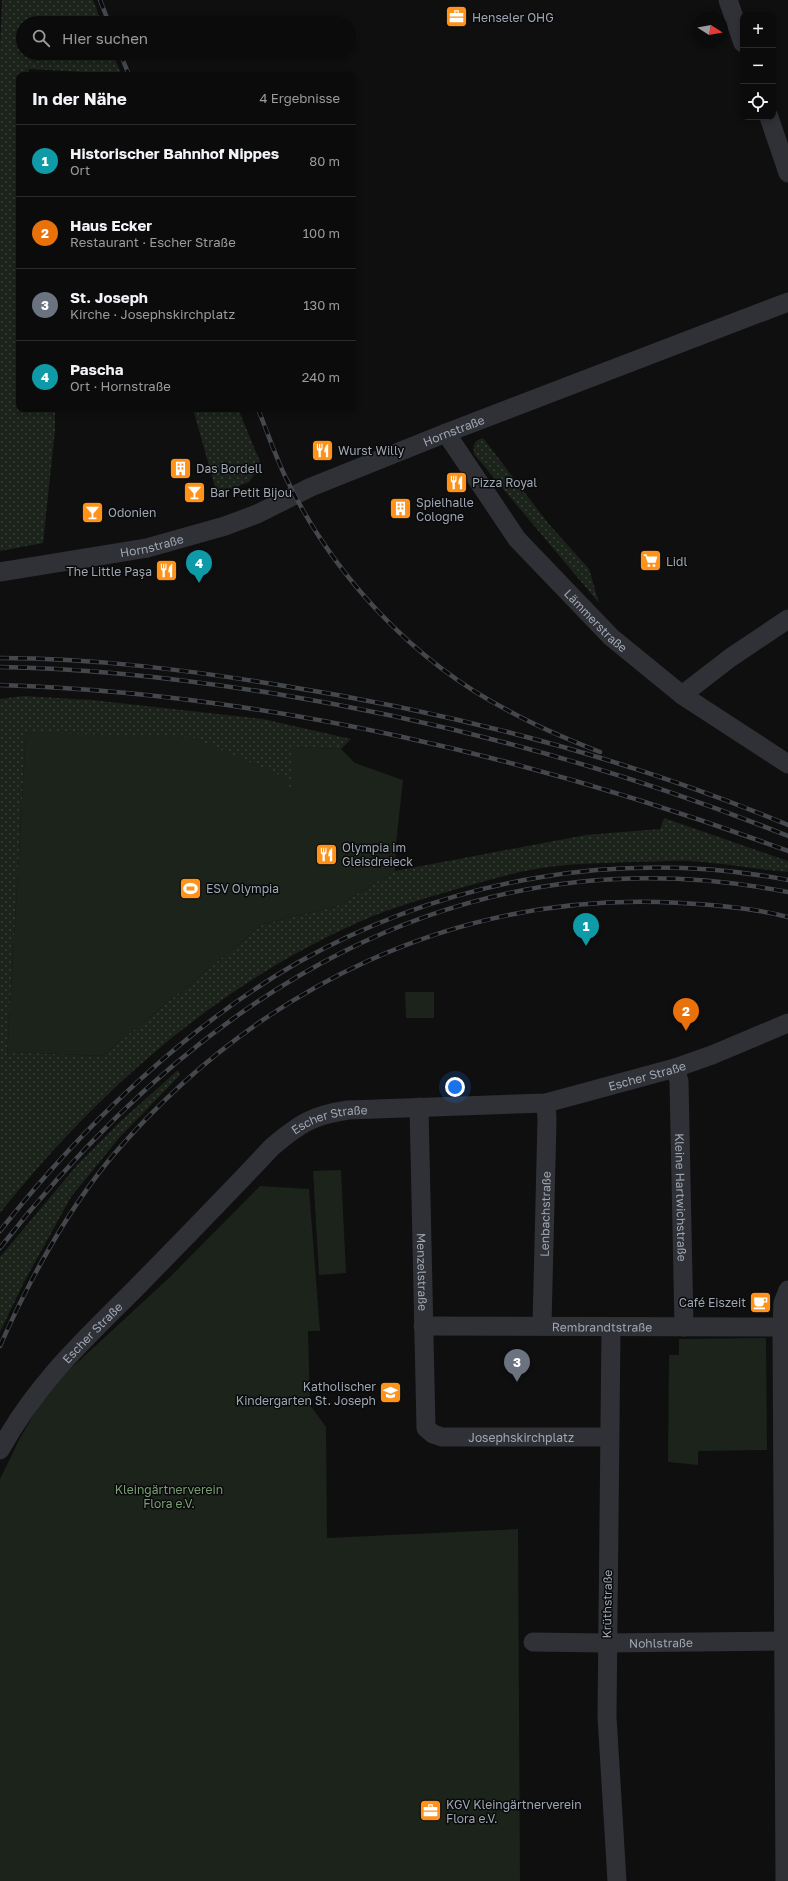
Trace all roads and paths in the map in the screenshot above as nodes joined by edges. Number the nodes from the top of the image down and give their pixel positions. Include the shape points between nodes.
1 (728, 0) edge
2 (740, 34) edge
3 (770, 120) edge
4 (788, 173) edge
5 (788, 302) edge
6 (446, 433) junction
7 (0, 572) edge
8 (788, 619) edge
9 (682, 695) junction
10 (788, 764) edge
11 (788, 1023) edge
12 (675, 1068) junction
13 (546, 1103) junction
14 (419, 1107) junction
15 (788, 1290) edge
16 (423, 1326) junction
17 (542, 1326) junction
18 (611, 1327) junction
19 (684, 1327) junction
20 (782, 1327) junction
21 (433, 1434) joint
22 (786, 1436) edge
23 (610, 1437) junction
24 (0, 1450) edge
25 (786, 1641) edge
26 (533, 1642) dead end
27 (606, 1643) junction
28 (617, 1881) edge
29 (785, 1881) edge

1 - 2 street
3 - 4 street
5 - 6 street, Hornstraße
6 - 7 street, Hornstraße via 311,487 257,514 225,526 147,548
6 - 9 street, Lämmerstraße via 516,539 611,638
8 - 9 street via 730,658
9 - 10 street, Lämmerstraße
11 - 12 street, Escher Straße
12 - 13 street, Escher Straße
12 - 19 street, Kleine Hartwichstraße via 679,1081
13 - 14 street, Escher Straße
13 - 17 street, Lenbachstraße
14 - 16 street, Menzelstraße
14 - 24 street, Escher Straße via 327,1113 308,1120 291,1131 272,1147 45,1381 15,1423
15 - 20 street via 783,1303
16 - 17 street, Rembrandtstraße
16 - 21 street, Menzelstraße via 426,1428
17 - 18 street, Rembrandtstraße
18 - 19 street, Rembrandtstraße
18 - 23 street, Krüthstraße
19 - 20 street, Rembrandtstraße
20 - 22 street
21 - 23 street, Josephskirchplatz via 442,1438
22 - 25 street
23 - 27 street, Krüthstraße
25 - 27 street, Nohlstraße
25 - 29 street
26 - 27 street, Nohlstraße
27 - 28 street, Krüthstraße via 607,1717

